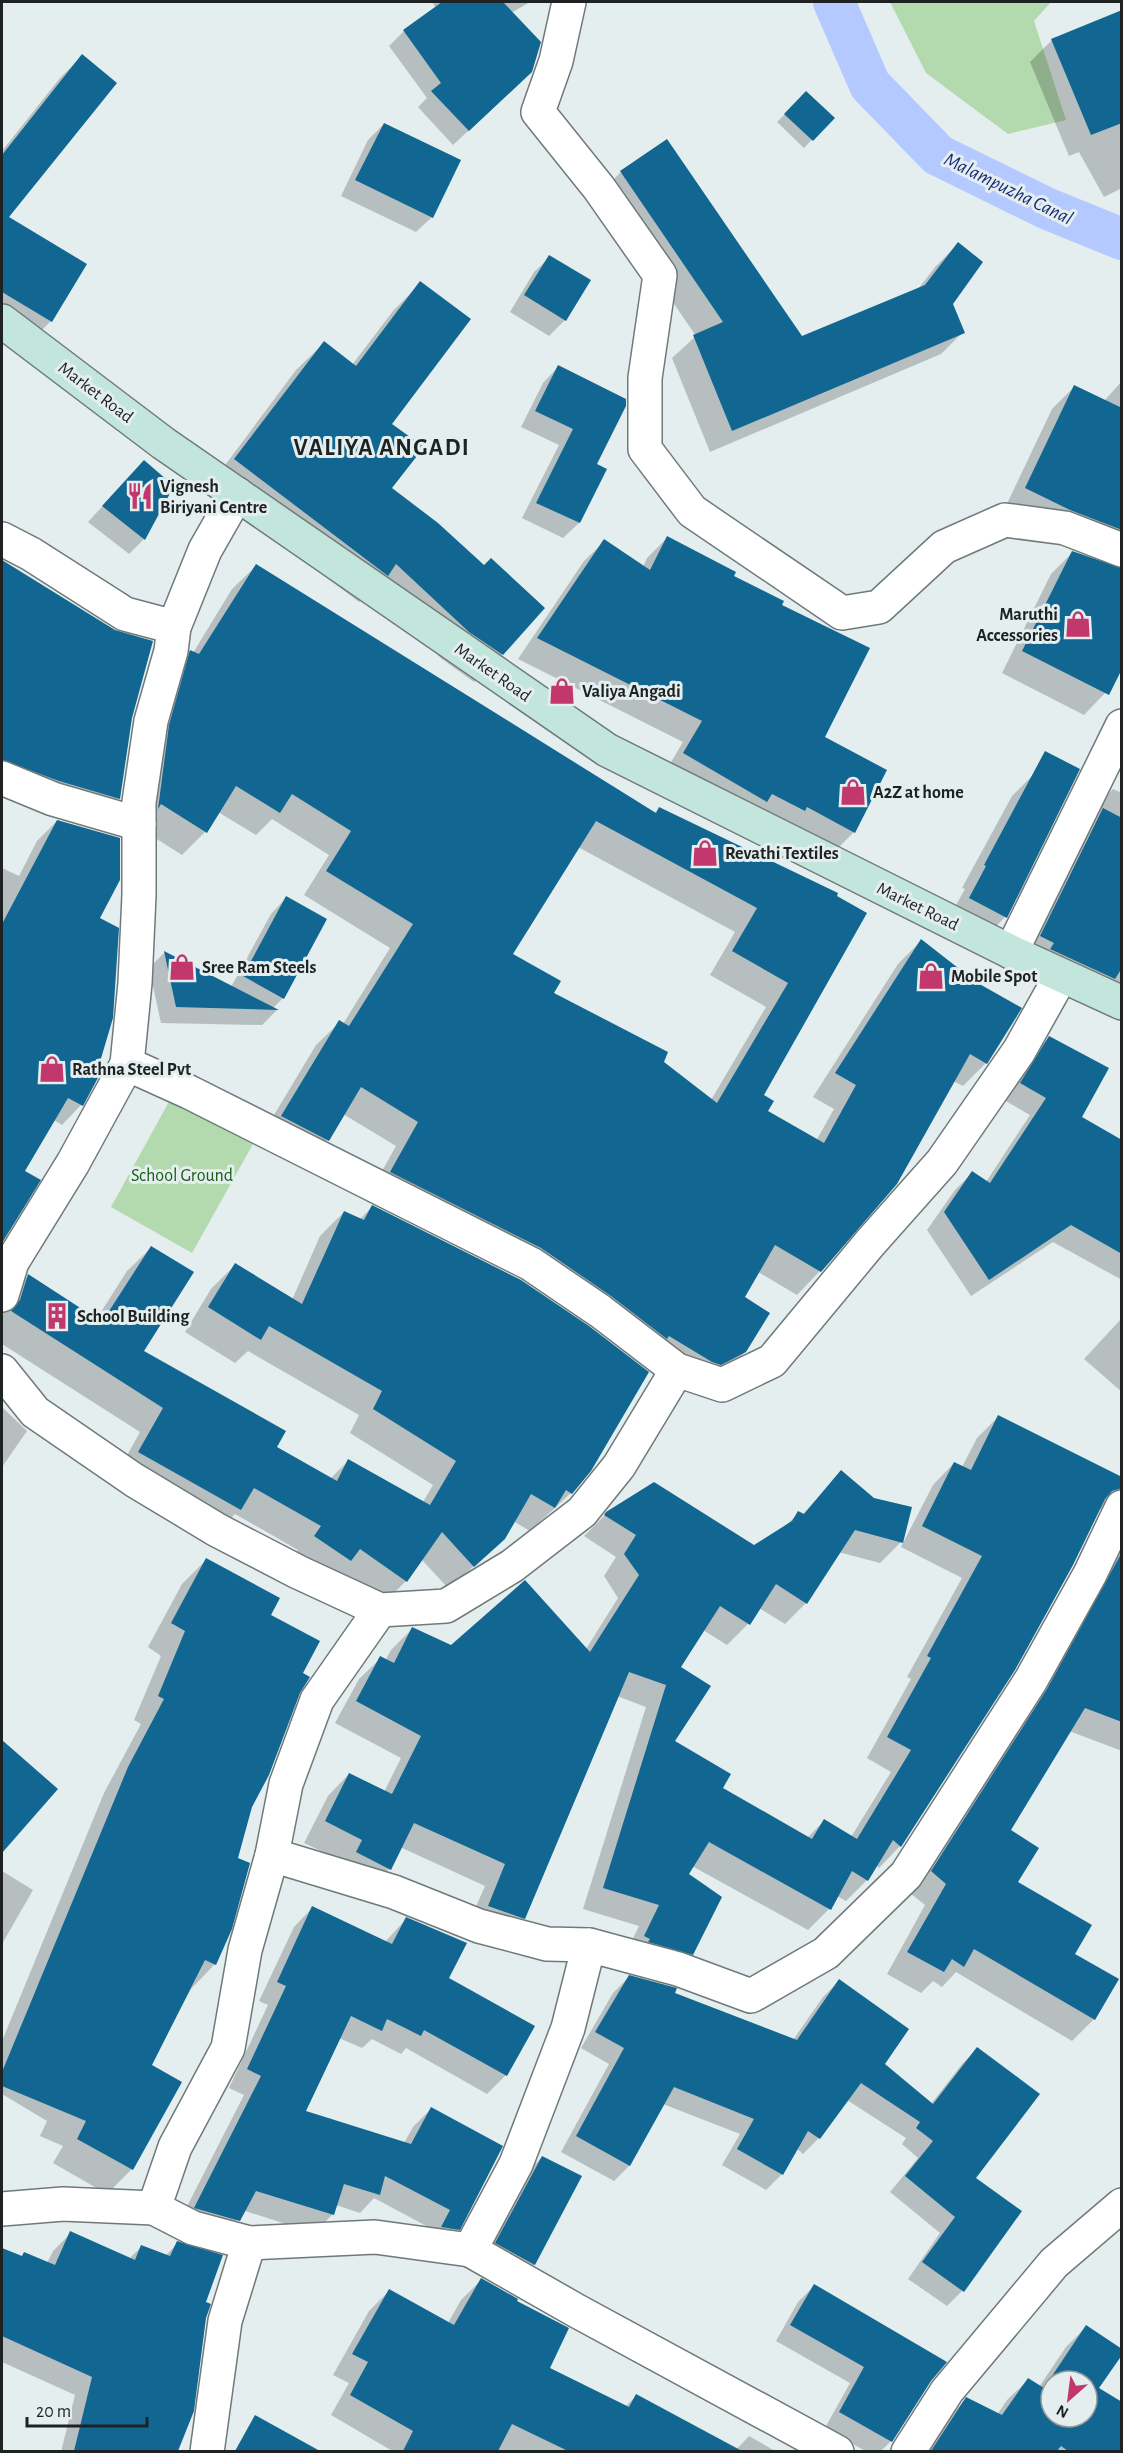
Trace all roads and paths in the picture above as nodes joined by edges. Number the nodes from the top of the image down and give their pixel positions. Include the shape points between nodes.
1 (569, 2) edge
2 (2, 321) edge
3 (237, 494) junction
4 (2, 539) edge
5 (1122, 550) edge
6 (174, 627) junction
7 (1122, 726) edge
8 (2, 778) edge
9 (139, 824) junction
10 (1011, 952) junction
11 (1060, 976) junction
12 (1122, 1003) edge
13 (127, 1064) junction
14 (2, 1295) edge
15 (677, 1370) junction
16 (2, 1371) edge
17 (1122, 1507) edge
18 (380, 1610) junction
19 (272, 1855) junction
20 (590, 1946) junction
21 (1122, 2205) edge
22 (154, 2208) junction
23 (2, 2209) edge
24 (249, 2243) junction
25 (470, 2250) junction
26 (207, 2451) edge
27 (837, 2451) edge
28 (908, 2451) edge

1 - 5 street via 556,61 537,111 599,188 660,275 645,378 645,449 692,511 842,613 879,607 945,547 1005,519 1065,528
2 - 3 main road, Market Road
3 - 6 street via 205,550
3 - 10 main road, Market Road via 607,750
4 - 6 street via 125,614
6 - 9 street via 151,721
7 - 10 street
8 - 9 street via 53,799
9 - 13 street via 136,961
10 - 11 main road, Market Road
11 - 12 main road, Market Road
11 - 15 street via 1019,1051 942,1162 772,1360 722,1385
13 - 14 street via 73,1163 12,1262
13 - 15 street via 531,1264
15 - 18 street via 619,1466 582,1512 512,1566 446,1606
16 - 18 street via 35,1412 134,1480 217,1530
17 - 20 street via 1090,1575 1031,1680 906,1875 826,1953 751,1996 678,1970
18 - 19 street via 317,1700 286,1784
19 - 20 street via 394,1892 479,1926 547,1944
19 - 22 street via 245,1950 228,2048 175,2147
20 - 25 street via 568,2028 516,2164
21 - 28 street via 1054,2263 947,2391
22 - 23 street via 63,2204
22 - 24 street via 193,2228
24 - 25 street via 375,2237
24 - 26 street via 225,2321
25 - 27 street

